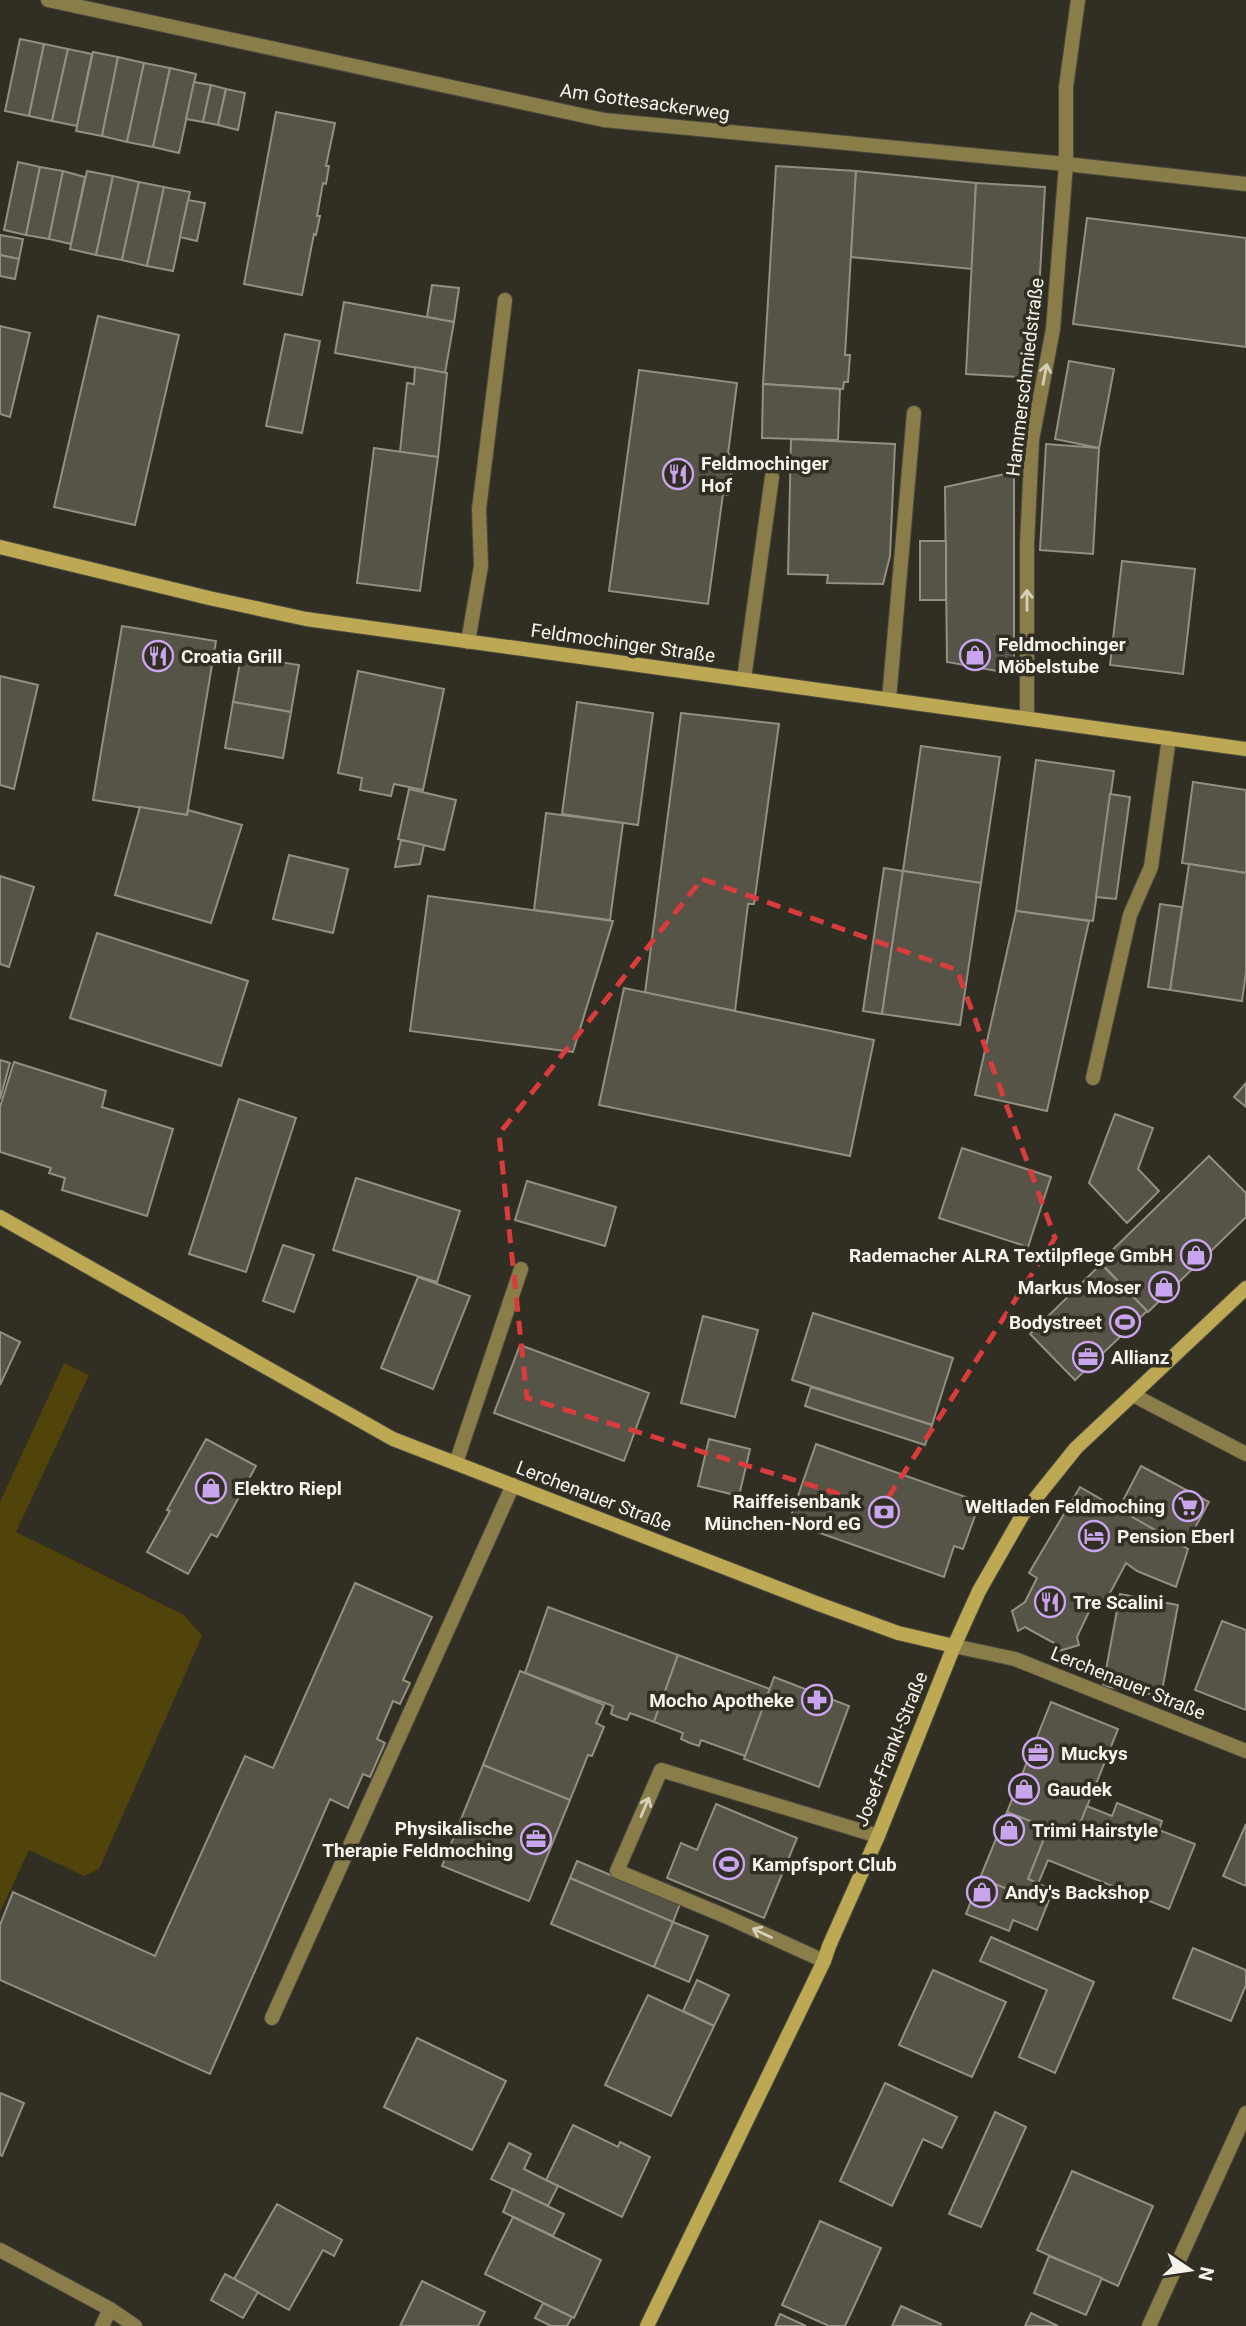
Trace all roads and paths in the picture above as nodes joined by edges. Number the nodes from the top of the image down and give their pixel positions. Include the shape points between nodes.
1 (48, 0) edge
2 (1079, 0) edge
3 (1066, 164) junction
4 (1246, 184) edge
5 (505, 300) dead end
6 (914, 413) dead end
7 (772, 477) dead end
8 (0, 547) edge
9 (467, 642) junction
10 (744, 679) junction
11 (890, 699) junction
12 (1027, 718) junction
13 (1169, 738) junction
14 (1246, 749) edge
15 (1093, 1078) dead end
16 (0, 1217) edge
17 (521, 1269) dead end
18 (1246, 1288) edge
19 (1133, 1395) junction
20 (1246, 1454) edge
21 (456, 1463) junction
22 (513, 1485) junction
23 (954, 1646) junction
24 (1246, 1751) edge
25 (878, 1836) junction
26 (824, 1961) junction
27 (272, 2018) dead end
28 (1246, 2113) edge
29 (0, 2250) edge
30 (110, 2309) junction
31 (102, 2326) edge
32 (135, 2326) edge
33 (646, 2326) edge
34 (1149, 2326) edge

1 - 3 street, Am Gottesackerweg via 604,120
2 - 3 street, Hammerschmiedstraße via 1066,87
3 - 4 street, Am Gottesackerweg
12 -> 3 street, Hammerschmiedstraße via 1032,440 1054,329
5 - 9 street via 479,509 481,566
6 - 11 street
7 - 10 street
8 - 9 main road, Feldmochinger Straße via 294,616
9 - 10 main road, Feldmochinger Straße
10 - 11 main road, Feldmochinger Straße
11 - 12 main road, Feldmochinger Straße
12 - 13 main road, Feldmochinger Straße
13 - 14 main road, Feldmochinger Straße
13 - 15 street via 1151,867 1130,915
16 - 21 main road, Lerchenauer Straße via 393,1439
17 - 21 street
18 - 19 main road, Josef-Frankl-Straße
19 - 20 street
19 - 23 main road, Josef-Frankl-Straße via 1076,1448 1023,1514
21 - 22 main road, Lerchenauer Straße
22 - 23 main road, Lerchenauer Straße via 898,1633
22 - 27 street
23 - 24 street, Lerchenauer Straße via 1015,1659
23 - 25 main road, Josef-Frankl-Straße
25 - 26 main road, Josef-Frankl-Straße
26 -> 25 street via 617,1871 661,1770
26 - 33 main road, Josef-Frankl-Straße
28 - 34 street
29 - 30 street
30 - 31 street
30 - 32 street

